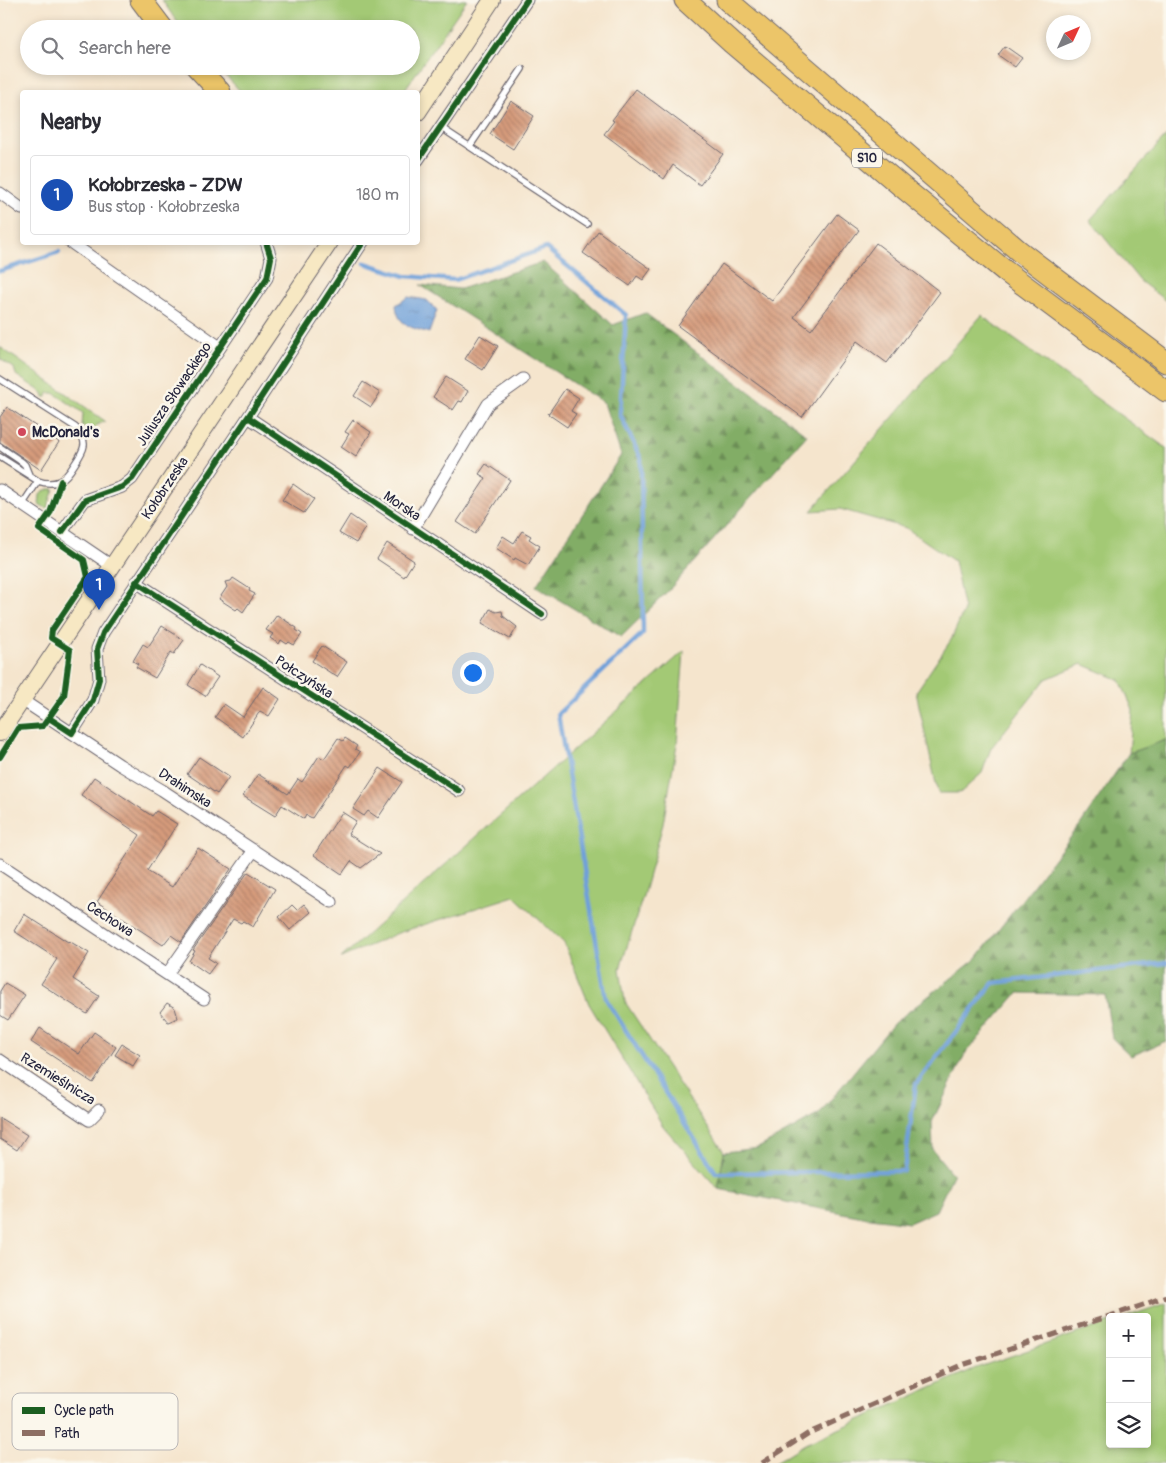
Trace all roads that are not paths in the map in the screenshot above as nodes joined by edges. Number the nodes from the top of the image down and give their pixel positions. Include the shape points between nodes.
1 (141, 0) edge
2 (492, 0) edge
3 (527, 0) edge
4 (685, 0) edge
5 (727, 0) edge
6 (156, 20) edge
7 (522, 69) dead end
8 (204, 75) edge
9 (218, 90) edge
10 (420, 109) edge
11 (440, 127) junction
12 (470, 146) junction
13 (420, 157) edge
14 (0, 193) edge
15 (20, 208) edge
16 (587, 224) dead end
17 (76, 245) edge
18 (267, 245) edge
19 (328, 245) edge
20 (361, 245) edge
21 (220, 347) junction
22 (1166, 362) edge
23 (523, 379) dead end
24 (0, 380) edge
25 (1166, 391) edge
26 (248, 417) junction
27 (0, 447) edge
28 (0, 457) edge
29 (29, 475) junction
30 (38, 481) junction
31 (0, 490) edge
32 (22, 505) junction
33 (413, 529) junction
34 (62, 532) junction
35 (112, 566) junction
36 (136, 582) junction
37 (542, 614) dead end
38 (22, 700) junction
39 (0, 733) edge
40 (72, 733) junction
41 (459, 791) dead end
42 (254, 850) junction
43 (0, 864) edge
44 (332, 902) dead end
45 (167, 974) junction
46 (204, 999) dead end
47 (0, 1060) edge
48 (99, 1110) dead end

1 - 6 highway
2 - 10 main road
3 - 11 street
4 - 25 highway, S10 via 900,185 1005,270
5 - 22 highway, S10 via 1019,251
7 - 12 lane
8 - 9 highway
11 - 12 lane
11 - 13 street
12 - 16 lane
14 - 15 street
17 - 21 street, Juliusza Słowackiego
18 - 21 street, Juliusza Słowackiego via 271,258 267,278
19 - 35 main road, Kołobrzeska
20 - 26 street
21 - 34 street, Juliusza Słowackiego via 132,478 122,487 85,500
23 - 33 street, Morska via 488,404
24 - 30 lane via 75,426 82,435 84,451 67,476 59,482
26 - 33 street, Morska
26 - 36 street
27 - 29 lane via 22,462
28 - 29 lane
29 - 30 lane
30 - 32 lane
31 - 32 street
32 - 34 street
33 - 37 street, Morska
34 - 35 street
35 - 38 main road, Kołobrzeska
36 - 40 street via 102,633 96,649 99,679 92,700
36 - 41 street, Połczyńska
38 - 39 main road, Kołobrzeska
38 - 40 street, Drahimska
40 - 42 street, Drahimska
42 - 44 street, Drahimska
42 - 45 street
43 - 45 street, Cechowa
45 - 46 street, Cechowa
47 - 48 street, Rzemieślnicza via 89,1120

